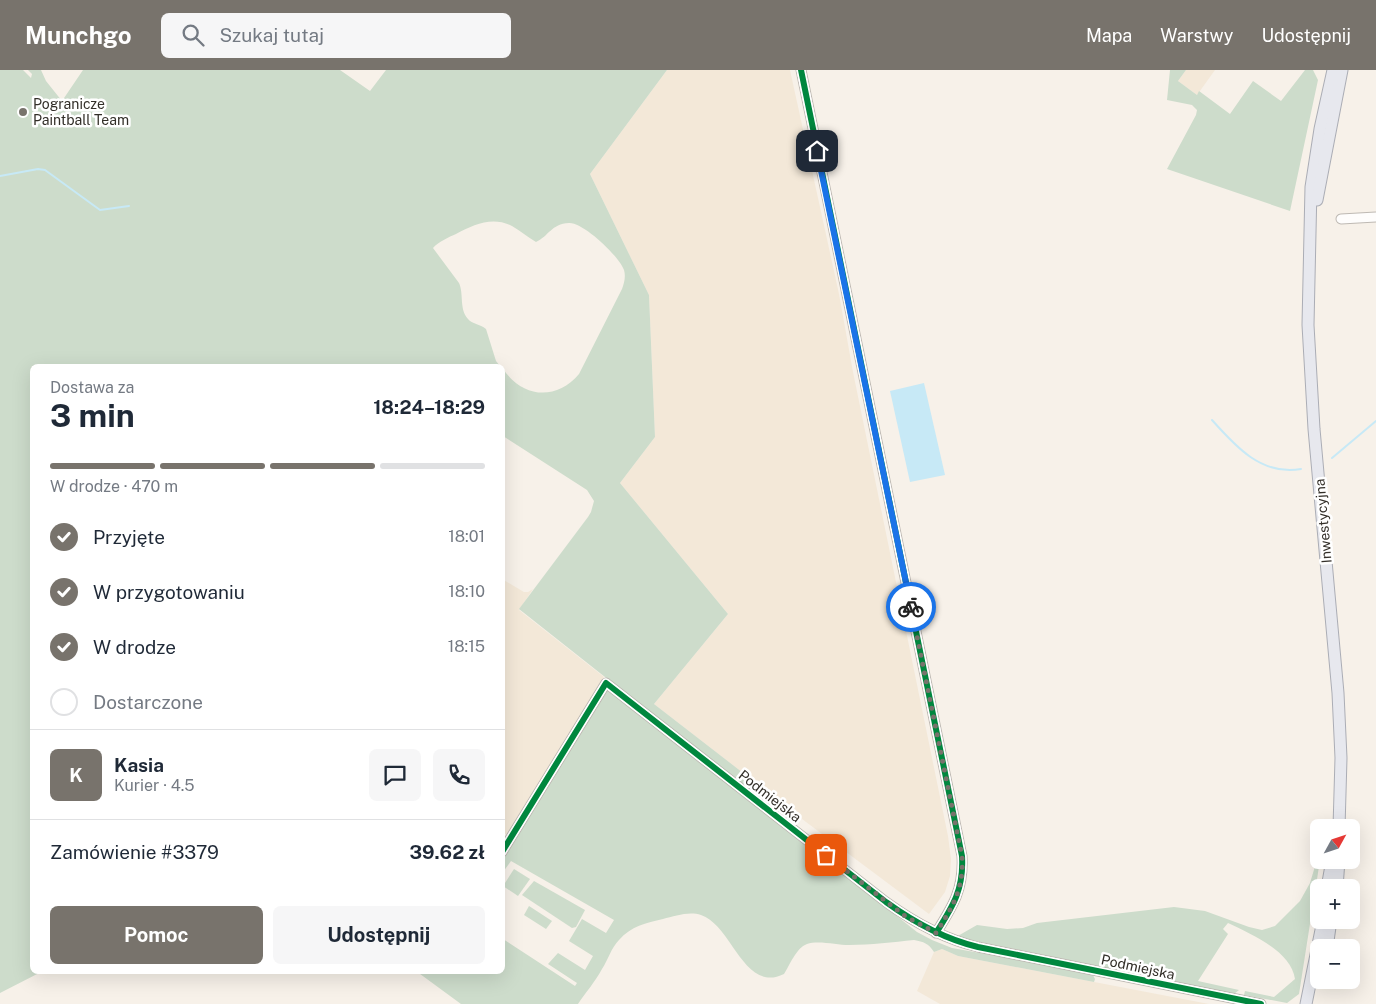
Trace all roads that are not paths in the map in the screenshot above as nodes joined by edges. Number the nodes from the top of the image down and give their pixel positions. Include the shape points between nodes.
1 (801, 70) edge
2 (1333, 70) edge
3 (1342, 70) edge
4 (1376, 217) edge
5 (1341, 219) dead end
6 (1311, 228) junction
7 (1339, 819) edge
8 (505, 847) edge
9 (1321, 929) edge
10 (936, 933) junction
11 (1318, 989) edge
12 (1260, 1004) edge
13 (1306, 1004) edge
14 (1315, 1004) edge

1 - 10 street via 962,856 960,886
2 - 6 main road, Inwestycyjna via 1312,176
3 - 6 main road, Inwestycyjna
4 - 5 street
6 - 7 main road, Inwestycyjna via 1309,364 1338,693 1341,758
8 - 10 street, Podmiejska via 606,683 886,902
9 - 13 main road
10 - 12 street, Podmiejska via 988,949
11 - 14 main road

